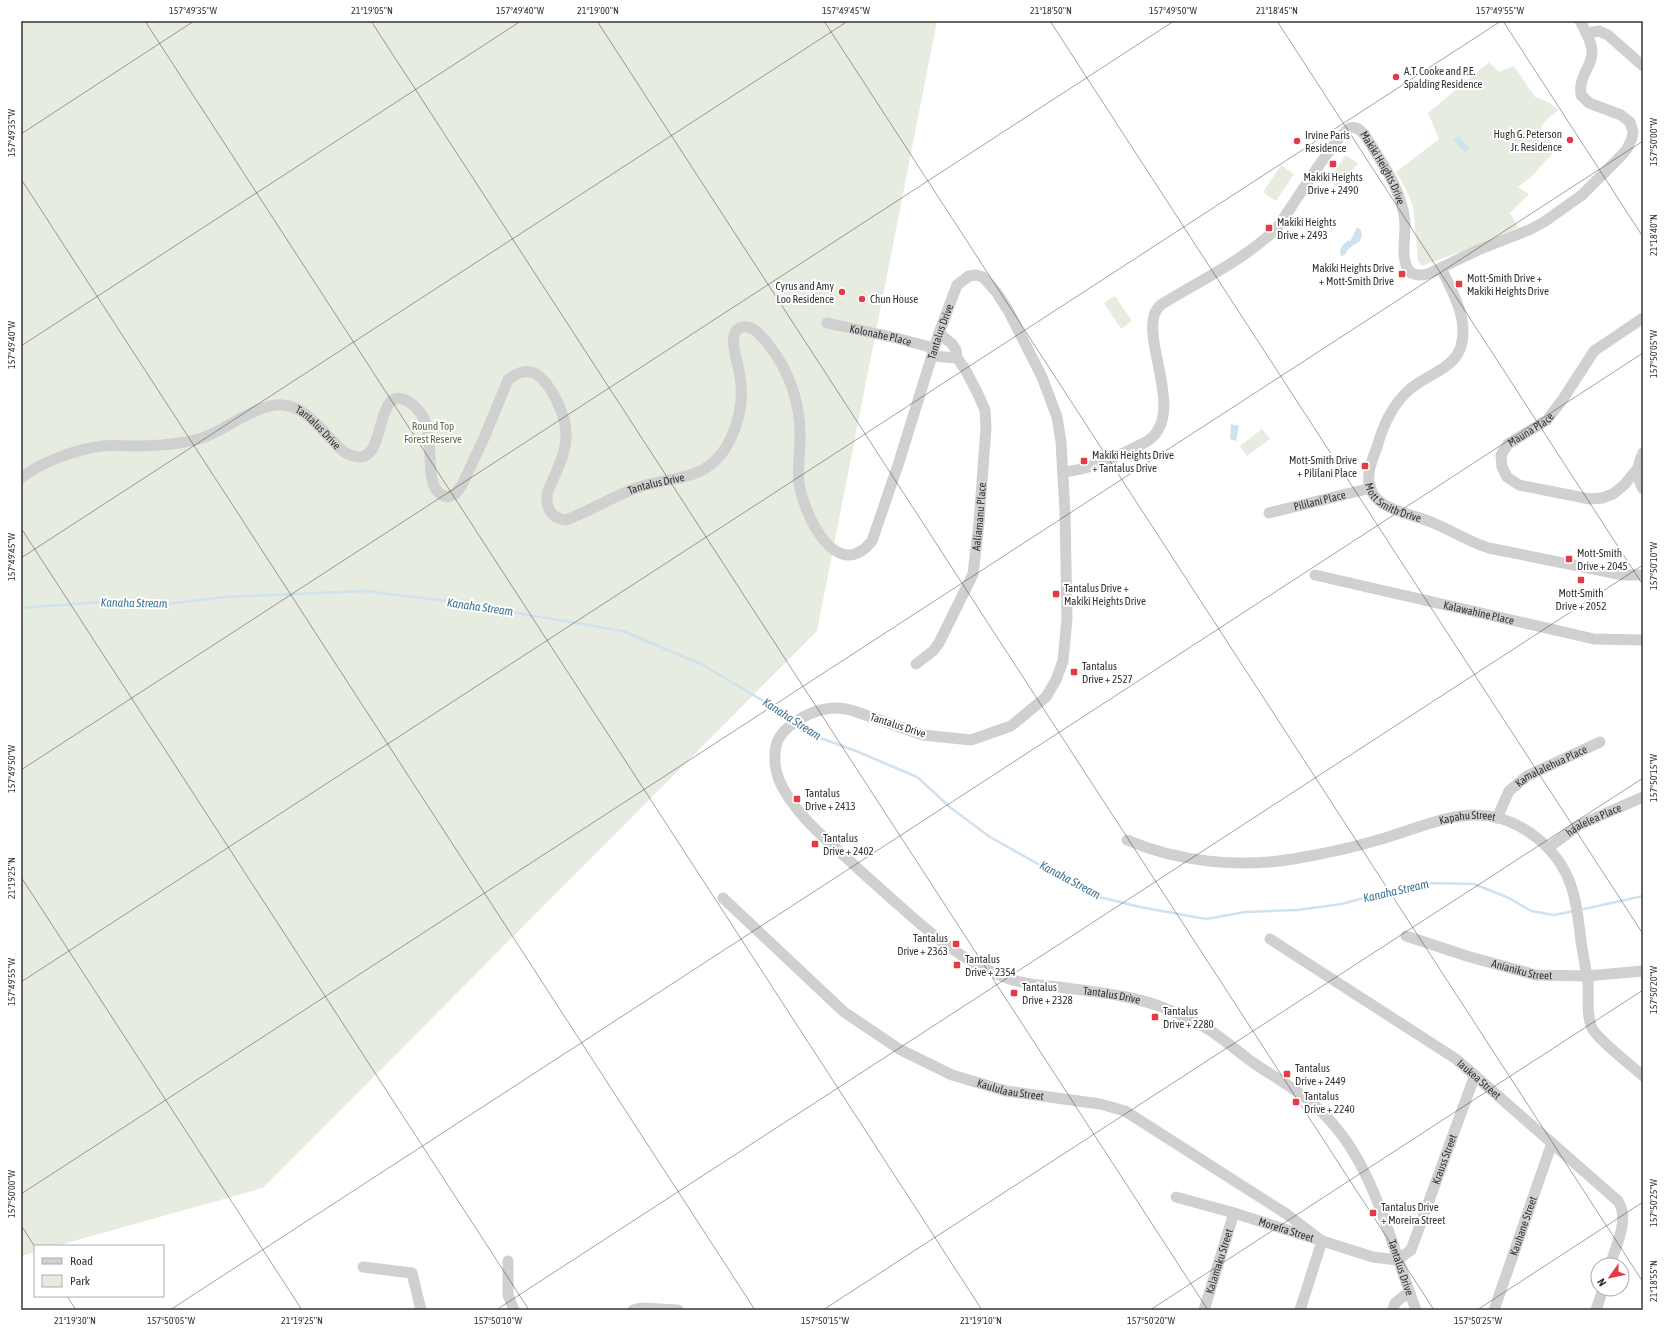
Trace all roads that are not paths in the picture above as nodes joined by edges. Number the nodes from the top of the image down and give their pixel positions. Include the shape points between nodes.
1 (1580, 21) edge
2 (1586, 33) junction
3 (1643, 66) edge
4 (1441, 268) junction
5 (1643, 318) edge
6 (827, 323) dead end
7 (939, 333) junction
8 (933, 352) junction
9 (957, 358) junction
10 (1643, 453) edge
11 (1638, 468) junction
12 (1063, 472) junction
13 (21, 478) edge
14 (1371, 488) junction
15 (1643, 489) edge
16 (1269, 513) dead end
17 (1315, 575) dead end
18 (1643, 575) edge
19 (1643, 640) edge
20 (916, 664) dead end
21 (1600, 742) dead end
22 (1643, 797) edge
23 (1497, 818) junction
24 (1128, 840) dead end
25 (1548, 848) junction
26 (723, 898) dead end
27 (1406, 936) dead end
28 (1270, 938) dead end
29 (1643, 972) edge
30 (1586, 976) junction
31 (1642, 1072) edge
32 (1475, 1074) junction
33 (1552, 1143) junction
34 (1176, 1197) dead end
35 (1234, 1213) junction
36 (1322, 1241) junction
37 (1612, 1257) edge
38 (1397, 1260) junction
39 (508, 1261) dead end
40 (363, 1267) dead end
41 (1409, 1292) junction
42 (1600, 1297) edge
43 (421, 1310) edge
44 (514, 1310) edge
45 (633, 1310) edge
46 (678, 1310) edge
47 (1204, 1310) edge
48 (1300, 1310) edge
49 (1393, 1310) edge
50 (1416, 1310) edge
51 (1494, 1310) edge
52 (1596, 1310) edge

1 - 2 street, Makiki Heights Drive
2 - 3 street via 1599,31 1608,35
2 - 4 street, Makiki Heights Drive via 1592,50 1581,81 1581,95 1589,103 1621,115 1630,122 1633,132 1627,149 1587,190 1556,214 1529,230
4 - 12 street, Makiki Heights Drive via 1423,276 1411,274 1407,270 1404,257 1405,224 1400,198 1365,135 1354,127 1349,128 1333,144 1277,228 1268,237 1249,252 1156,310 1153,323 1154,340 1163,398 1163,415 1157,433 1144,443 1088,467
4 - 14 street, Mott Smith Drive via 1455,296 1460,315 1463,334 1461,346 1447,365 1409,390 1394,407 1380,434 1370,466
5 - 11 street, Mauna Place via 1594,351 1547,420 1508,444 1501,456 1502,467 1507,477 1520,485 1590,499 1613,494
6 - 8 street, Kolonahe Place via 896,338
7 - 8 street, Tantalus Drive
7 - 9 street, Aaliamanu Place via 952,344
7 - 12 street, Tantalus Drive via 956,285 970,276 983,277 1009,312 1050,396 1057,417
8 - 9 street
8 - 13 street, Tantalus Drive via 872,541 863,551 852,556 841,555 828,544 808,513 798,482 800,434 793,391 773,351 755,330 748,327 738,328 733,337 741,391 741,411 729,441 717,458 708,467 684,478 636,488 566,520 558,519 551,514 547,500 564,451 564,418 552,393 535,374 529,372 514,375 508,380 462,485 455,494 448,497 433,487 429,432 425,420 420,411 402,398 389,402 376,444 360,457 344,452 302,411 282,404 270,405 223,430 185,443 102,446 58,458
9 - 20 street, Aaliamanu Place via 985,410 986,427 976,556 973,574 939,643
10 - 11 street
11 - 15 street via 1639,481
12 - 38 street, Tantalus Drive via 1067,619 1063,661 1046,697 1011,726 971,740 923,735 851,710 834,708 816,711 780,735 776,744 775,764 780,781 794,804 816,830 875,886 932,935 971,961 1016,981 1135,999 1164,1008 1208,1029 1296,1090 1332,1122 1357,1156 1379,1206
14 - 16 street, Pililani Place
14 - 18 street, Mott Smith Drive via 1380,502 1389,508 1429,521 1480,545 1624,575
17 - 19 street, Kalawahine Place via 1594,640
21 - 23 street, Kamalalehua Place via 1527,776 1509,791
22 - 25 street, haalelea Place via 1579,826
23 - 24 street, Kapahu Street via 1454,816 1356,846 1291,860 1267,862 1239,863 1187,858 1147,848
23 - 25 street, Kapahu Street via 1526,831
25 - 30 street, Kapahu Street via 1570,880 1576,899
26 - 36 street, Kaululaau Street via 844,1012 899,1049 952,1075 1006,1091 1100,1104 1125,1111 1288,1215
27 - 30 street, Anianiku Street via 1536,975
28 - 32 street, Iaukea Street
29 - 30 street, Anianiku Street
30 - 31 street, Kapahu Street via 1593,1030
32 - 33 street, Iaukea Street
32 - 38 street, Krauss Street via 1411,1250
33 - 37 street, Iaukea Street via 1621,1205 1624,1220
33 - 51 street, Kauhane Street
34 - 35 street, Moreira Street
35 - 36 street, Moreira Street
35 - 47 street, Kalamaku Street
36 - 38 street, Moreira Street via 1373,1257
36 - 48 street
38 - 41 street, Tantalus Drive
39 - 44 street via 508,1296
40 - 43 street via 412,1273
41 - 49 street via 1395,1303
41 - 50 street, Tantalus Drive
42 - 52 street
45 - 46 street

